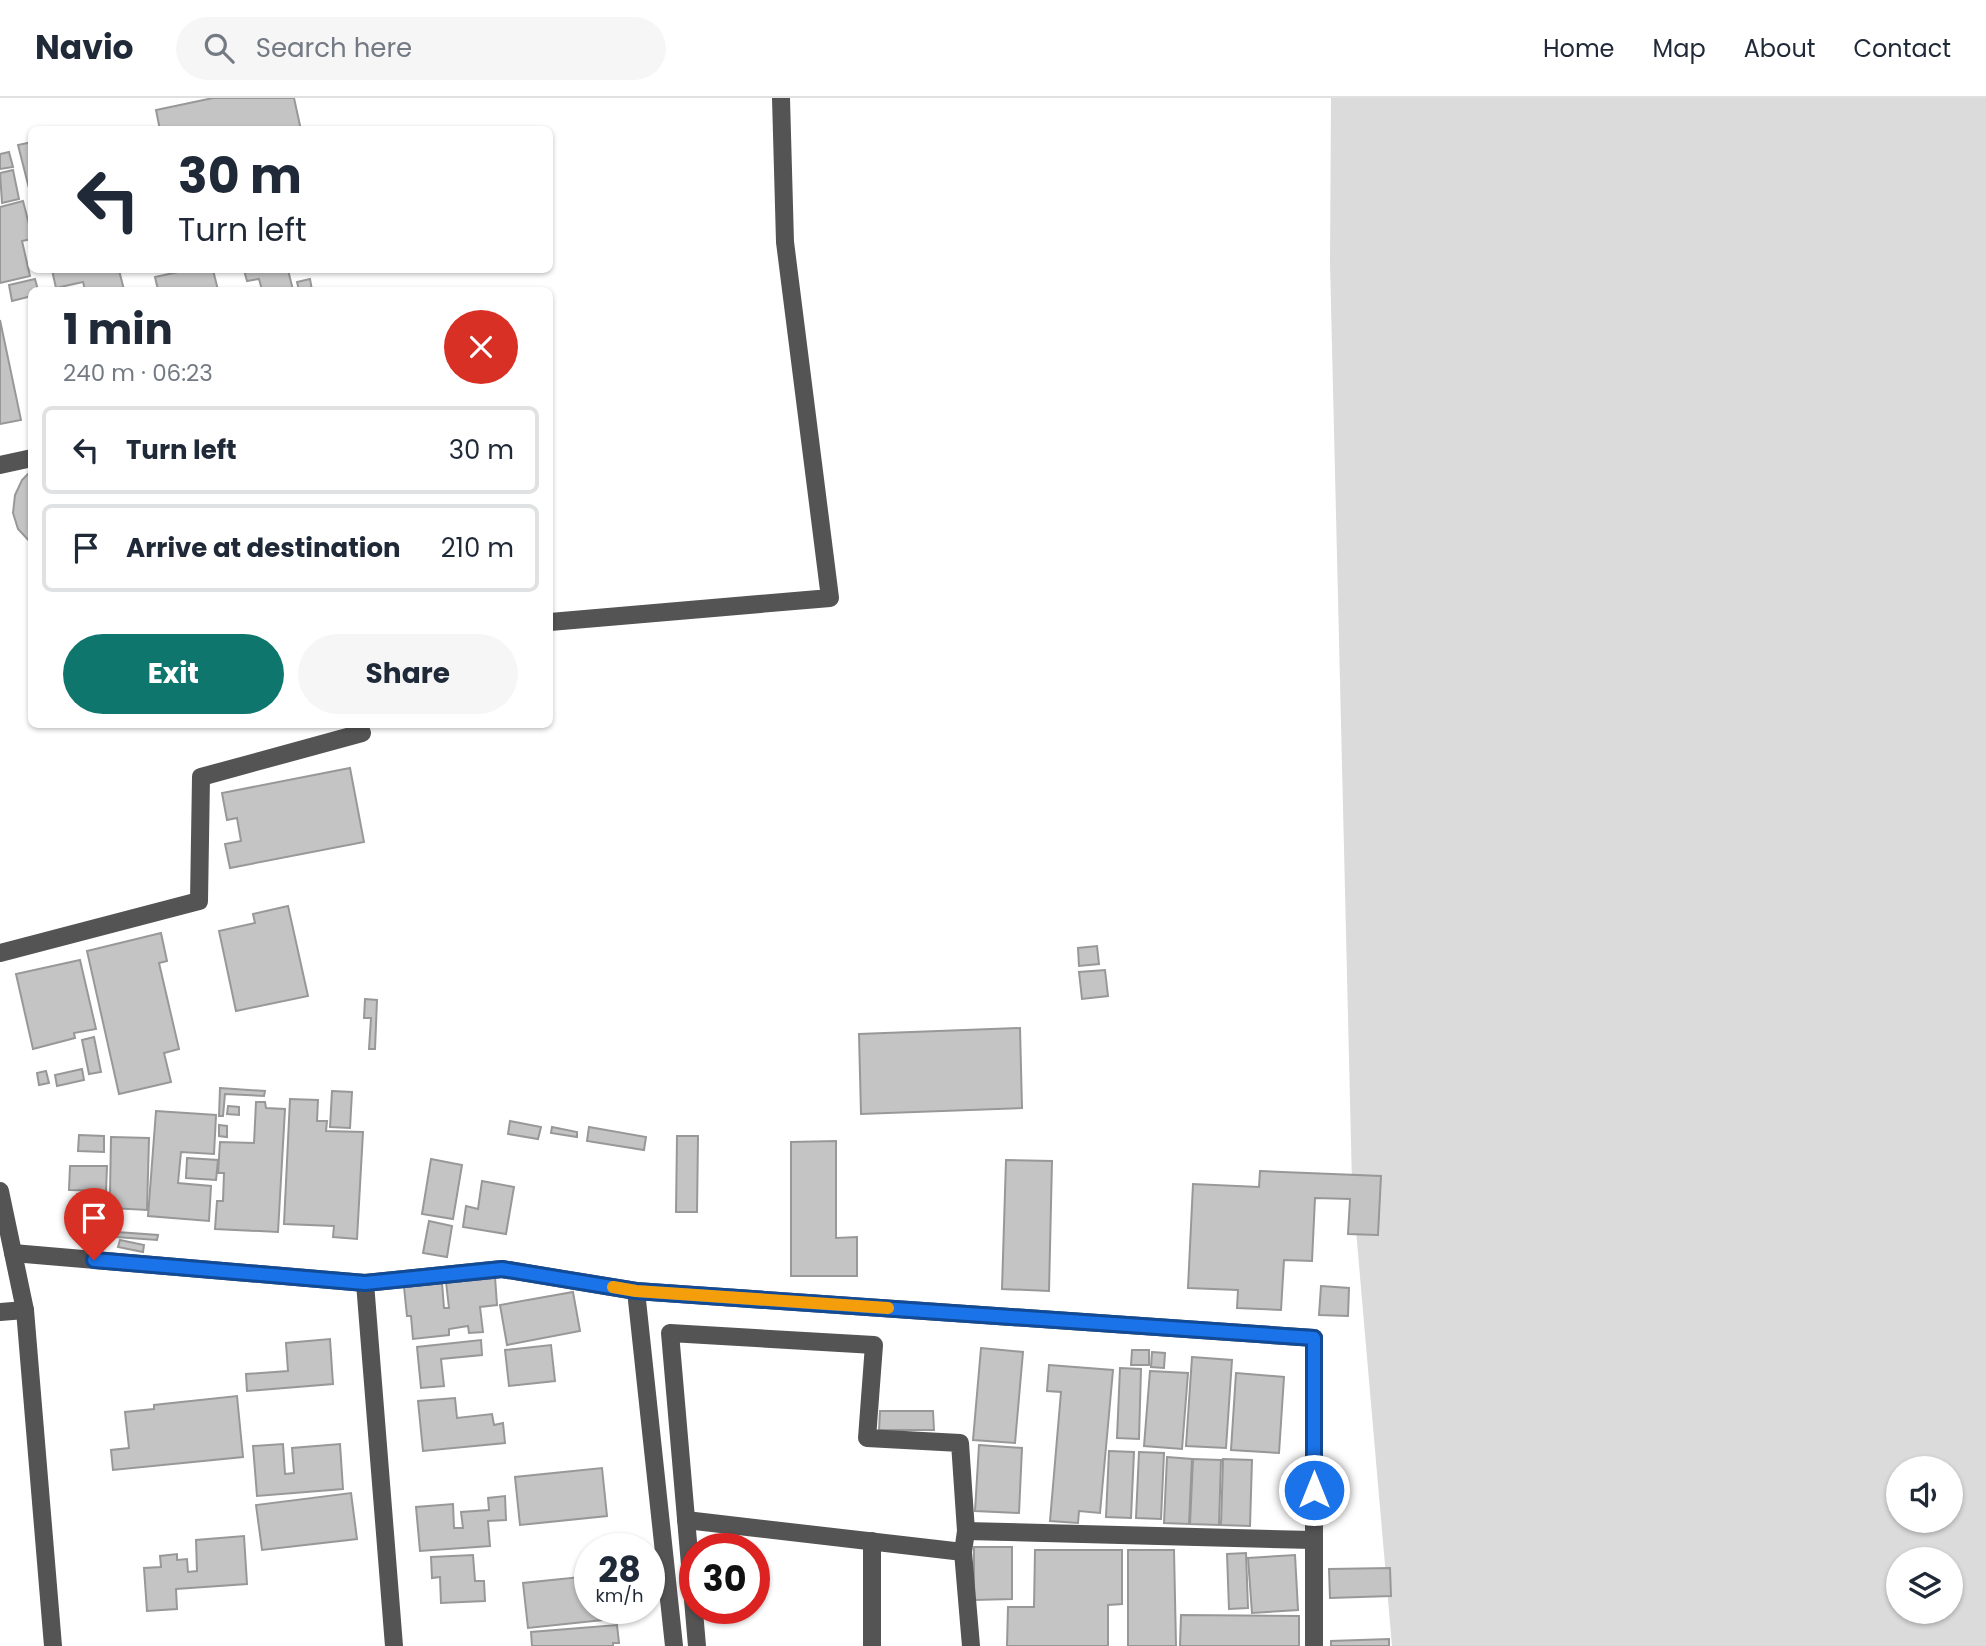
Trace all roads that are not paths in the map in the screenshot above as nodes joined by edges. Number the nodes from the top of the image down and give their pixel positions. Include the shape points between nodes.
1 (781, 98) edge
2 (28, 459) edge
3 (0, 465) edge
4 (553, 622) edge
5 (362, 733) dead end
6 (0, 953) edge
7 (0, 1191) edge
8 (13, 1254) junction
9 (365, 1283) junction
10 (636, 1291) junction
11 (25, 1310) junction
12 (0, 1312) edge
13 (686, 1520) junction
14 (966, 1531) junction
15 (872, 1541) junction
16 (1313, 1541) junction
17 (963, 1552) junction
18 (53, 1646) edge
19 (394, 1646) edge
20 (674, 1646) edge
21 (697, 1646) edge
22 (872, 1646) edge
23 (971, 1646) edge
24 (1314, 1646) edge

1 - 4 street via 785,242 830,598
2 - 3 street
5 - 6 street via 201,777 199,901
7 - 8 street
8 - 9 street
8 - 11 street
9 - 10 street via 502,1269
9 - 19 street
10 - 16 street via 1314,1338
10 - 20 street
11 - 12 street
11 - 18 street
13 - 14 street via 670,1332 874,1345 867,1438 960,1443
13 - 15 street
13 - 21 street
14 - 16 street
14 - 17 street
15 - 17 street
15 - 22 street
16 - 24 street
17 - 23 street

